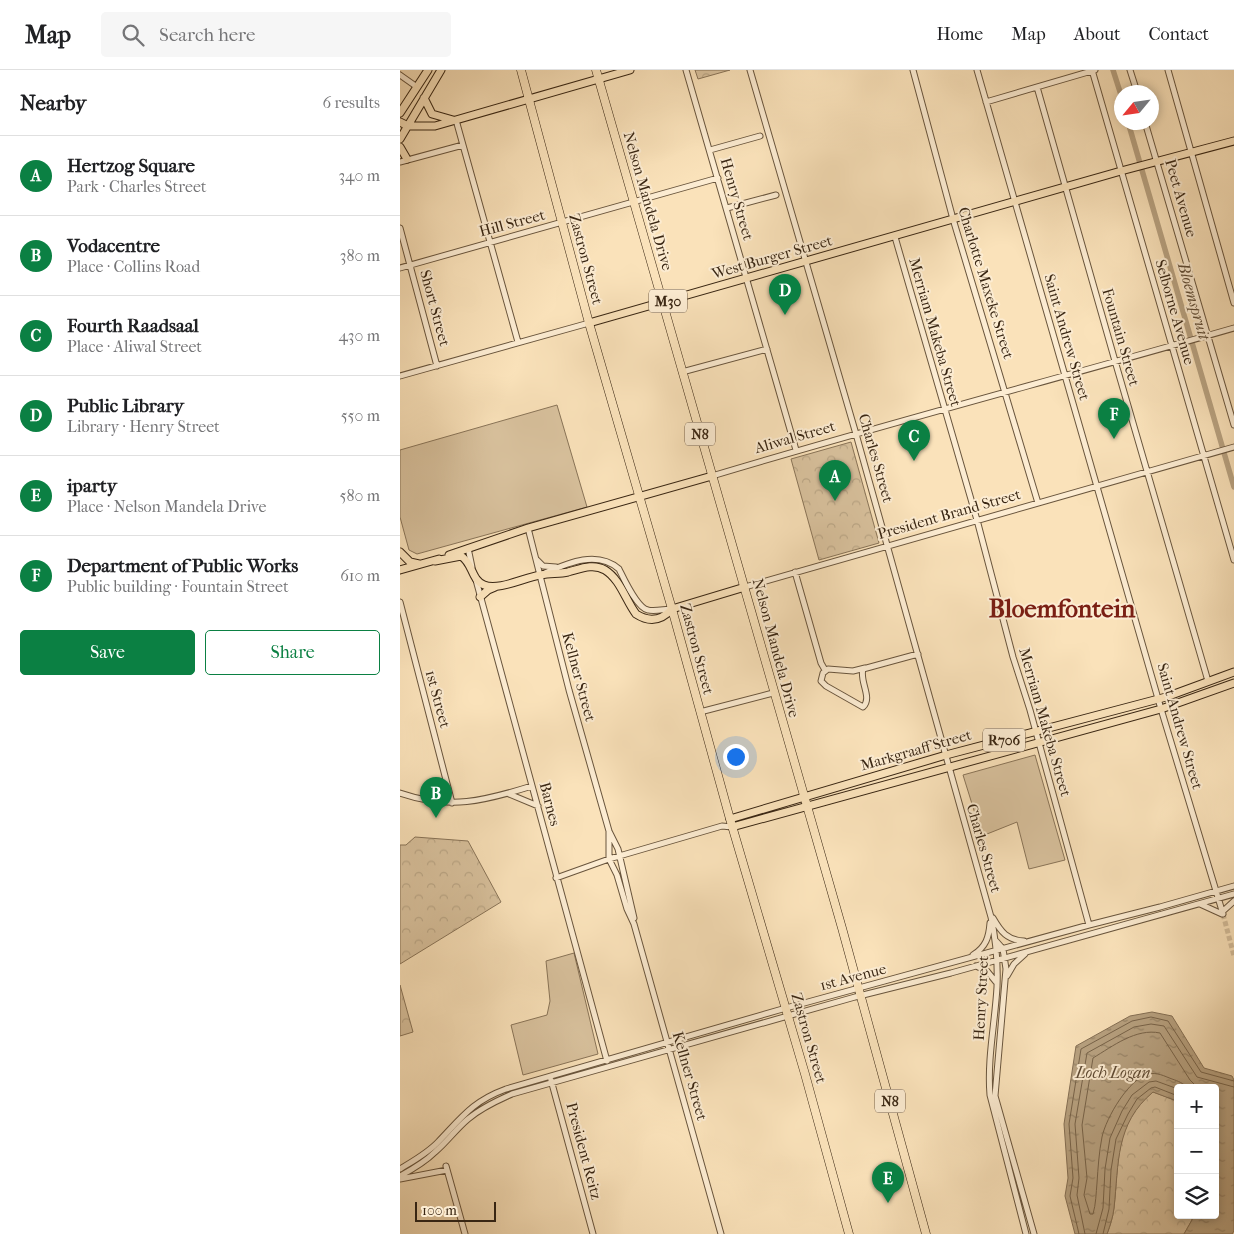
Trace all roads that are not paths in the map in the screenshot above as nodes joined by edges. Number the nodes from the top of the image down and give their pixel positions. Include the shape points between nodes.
1 (428, 70) edge
2 (441, 70) edge
3 (521, 70) edge
4 (596, 70) edge
5 (630, 70) edge
6 (686, 70) edge
7 (750, 70) edge
8 (913, 70) edge
9 (977, 70) edge
10 (1093, 70) edge
11 (1130, 70) edge
12 (1168, 70) edge
13 (400, 75) edge
14 (599, 78) junction
15 (1135, 85) edge
16 (417, 87) junction
17 (1037, 87) junction
18 (424, 98) junction
19 (529, 100) junction
20 (986, 102) junction
21 (400, 113) edge
22 (456, 120) junction
23 (400, 122) edge
24 (408, 126) junction
25 (1147, 130) edge
26 (760, 136) dead end
27 (400, 139) edge
28 (1234, 141) edge
29 (463, 145) junction
30 (400, 147) edge
31 (710, 150) junction
32 (1192, 153) junction
33 (404, 160) edge
34 (1154, 163) junction
35 (1124, 171) junction
36 (718, 178) junction
37 (1066, 187) junction
38 (776, 195) dead end
39 (634, 201) junction
40 (1016, 202) junction
41 (727, 208) junction
42 (953, 219) junction
43 (562, 222) junction
44 (400, 228) edge
45 (895, 237) junction
46 (490, 242) junction
47 (806, 261) junction
48 (410, 265) junction
49 (400, 268) edge
50 (747, 278) junction
51 (663, 302) junction
52 (1234, 303) edge
53 (589, 323) junction
54 (1234, 328) edge
55 (1208, 335) junction
56 (518, 342) junction
57 (1171, 345) junction
58 (767, 349) junction
59 (1115, 361) junction
60 (437, 366) junction
61 (682, 372) junction
62 (400, 376) edge
63 (1065, 376) junction
64 (1007, 393) junction
65 (944, 410) junction
66 (1234, 425) edge
67 (856, 434) junction
68 (1234, 447) edge
69 (796, 450) junction
70 (1207, 455) junction
71 (1148, 472) junction
72 (712, 476) junction
73 (1098, 486) junction
74 (639, 496) junction
75 (1038, 503) junction
76 (977, 520) junction
77 (528, 528) junction
78 (887, 545) junction
79 (468, 548) junction
80 (400, 552) edge
81 (536, 557) junction
82 (1234, 560) edge
83 (435, 561) junction
84 (422, 564) junction
85 (561, 566) junction
86 (400, 570) edge
87 (795, 572) junction
88 (540, 575) junction
89 (474, 576) junction
90 (495, 587) junction
91 (744, 587) junction
92 (480, 597) junction
93 (400, 602) edge
94 (672, 608) junction
95 (918, 654) junction
96 (865, 668) junction
97 (825, 670) junction
98 (1234, 672) edge
99 (1208, 680) junction
100 (1234, 683) edge
101 (1215, 689) junction
102 (773, 693) junction
103 (1158, 699) junction
104 (1161, 709) junction
105 (700, 712) junction
106 (1035, 732) junction
107 (1038, 742) junction
108 (946, 755) junction
109 (949, 767) junction
110 (532, 786) junction
111 (400, 793) edge
112 (508, 794) junction
113 (803, 798) junction
114 (452, 803) junction
115 (538, 806) junction
116 (806, 807) junction
117 (731, 823) junction
118 (609, 831) junction
119 (620, 856) junction
120 (609, 859) junction
121 (556, 878) junction
122 (1234, 886) edge
123 (1216, 891) junction
124 (1234, 894) edge
125 (1218, 899) junction
126 (1234, 901) edge
127 (1200, 904) junction
128 (989, 910) junction
129 (1222, 913) junction
130 (991, 917) junction
131 (634, 924) junction
132 (1089, 925) junction
133 (996, 941) junction
134 (1029, 941) junction
135 (1003, 949) junction
136 (995, 951) junction
137 (1030, 951) junction
138 (969, 958) junction
139 (1005, 958) junction
140 (996, 960) junction
141 (976, 966) junction
142 (1006, 979) junction
143 (997, 986) junction
144 (859, 992) junction
145 (786, 1008) junction
146 (788, 1016) junction
147 (667, 1041) junction
148 (669, 1049) junction
149 (607, 1060) junction
150 (609, 1066) junction
151 (550, 1076) junction
152 (552, 1082) junction
153 (486, 1098) junction
154 (489, 1105) junction
155 (400, 1169) edge
156 (400, 1178) edge
157 (465, 1234) edge
158 (593, 1234) edge
159 (721, 1234) edge
160 (849, 1234) edge
161 (926, 1234) edge
162 (1026, 1234) edge
163 (1034, 1234) edge

1 - 16 main road
2 - 18 main road
3 - 19 highway, Zastron Street
4 - 14 highway, Nelson Mandela Drive / N8
5 - 14 main road
6 - 31 street, Henry Street
7 - 47 street, Charles Street
8 - 42 street, Charlotte Maxeke Street
9 - 20 street, Saint Andrew Street
10 - 17 street
10 - 35 street, Selborne Avenue
11 - 15 street
12 - 32 street
13 - 16 street
14 - 19 main road
14 - 39 highway, Nelson Mandela Drive / N8
16 - 21 main road
17 - 20 street
17 - 37 street, Fountain Street
18 - 22 main road via 432,114
18 - 24 main road
19 - 22 main road
19 - 43 highway, Zastron Street
20 - 40 street, Saint Andrew Street
22 - 24 main road via 435,126
22 - 29 street
23 - 24 main road
24 - 27 main road
25 - 34 street, Peet Avenue
26 - 31 street
28 - 32 main road, M30
29 - 33 street
29 - 46 street
30 - 33 main road
31 - 36 street, Henry Street
32 - 34 main road, M30
32 - 52 street
34 - 35 main road, West Burger Street / M30
34 - 55 street, Peet Avenue
35 - 37 main road, West Burger Street / M30
35 - 57 street, Selborne Avenue
36 - 39 street, Hill Street
36 - 41 street, Henry Street
37 - 40 main road, West Burger Street / M30
37 - 59 street, Fountain Street
38 - 41 street
39 - 43 street, Hill Street
39 - 51 highway, Nelson Mandela Drive / N8
40 - 42 main road, West Burger Street / M30
40 - 63 street, Saint Andrew Street
41 - 50 street, Henry Street
42 - 45 main road, West Burger Street / M30
42 - 64 street, Charlotte Maxeke Street
43 - 46 street, Hill Street
43 - 53 highway, Zastron Street
44 - 48 street, Short Street
45 - 47 main road, West Burger Street / M30
45 - 65 street, Merriam Makeba Street
46 - 48 street, Hill Street
46 - 56 street
47 - 50 main road, West Burger Street / M30
47 - 67 street, Charles Street
48 - 49 street, Hill Street
48 - 60 street, Short Street
50 - 51 main road, West Burger Street / M30
50 - 58 street, Henry Street
51 - 53 main road, West Burger Street / M30
51 - 61 highway, Nelson Mandela Drive / N8
53 - 56 street, West Burger Street
53 - 74 highway, Zastron Street
54 - 55 street, Aliwal Street
55 - 57 street, Aliwal Street
55 - 66 street, Peet Avenue
56 - 60 street, West Burger Street
57 - 59 street, Aliwal Street
57 - 70 street, Selborne Avenue
58 - 61 street
58 - 69 street, Henry Street
59 - 63 street, Aliwal Street
59 - 71 street, Fountain Street
60 - 62 street, West Burger Street
61 - 72 highway, Nelson Mandela Drive / N8
63 - 64 street, Aliwal Street
63 - 73 street, Saint Andrew Street
64 - 65 street, Aliwal Street
64 - 75 street, Charlotte Maxeke Street
65 - 67 street, Aliwal Street
65 - 76 street, Merriam Makeba Street
67 - 69 street, Aliwal Street
67 - 78 street, Charles Street
68 - 70 street, President Brand Street
69 - 72 street, Aliwal Street
70 - 71 street, President Brand Street
70 - 82 street, Selborne Avenue
71 - 73 street, President Brand Street
71 - 99 street, Fountain Street
72 - 74 main road, Aliwal Street
72 - 91 highway, Nelson Mandela Drive / N8
73 - 75 street, President Brand Street
73 - 103 street, Saint Andrew Street
74 - 77 main road, Aliwal Street
74 - 94 highway, Zastron Street
75 - 76 street, President Brand Street
76 - 78 street, President Brand Street
76 - 106 street, Merriam Makeba Street
77 - 79 main road, Aliwal Street
77 - 81 street, Kellner Street
78 - 87 street, President Brand Street
78 - 95 street, Charles Street
79 - 83 main road, Aliwal Street
79 - 89 street, Barnes
80 - 84 main road via 410,562
81 - 85 street via 543,566
81 - 88 street, Kellner Street
83 - 84 main road, Aliwal Street
83 - 89 main road via 461,556 469,563
84 - 86 main road, Aliwal Street
85 - 88 street
85 - 94 street via 590,559 604,560 619,569 644,609
87 - 91 street, President Brand Street
87 - 97 street
88 - 90 main road
88 - 94 main road, President Brand Street via 587,567 604,569 611,574 631,608 642,617 651,620 664,617
88 - 118 street, Kellner Street
89 - 90 main road via 485,585
89 - 92 street, Barnes
90 - 92 main road
91 - 94 main road, President Brand Street
91 - 102 highway, Nelson Mandela Drive / N8
92 - 110 street, Barnes
93 - 114 street, 1st Street
94 - 105 highway, Zastron Street
95 - 96 street
95 - 108 street, Charles Street
96 - 97 street
96 - 97 street via 862,678 868,699 863,707 823,684 821,677
98 - 99 main road, Markgraaff Street / R706
99 - 101 main road
99 - 103 main road, Markgraaff Street / R706
100 - 101 main road, Markgraaff Street / R706
101 - 104 main road, Markgraaff Street / R706
102 - 105 street
102 - 113 highway, Nelson Mandela Drive / N8
103 - 104 street, Saint Andrew Street
103 - 106 main road, Markgraaff Street / R706
104 - 107 main road, Markgraaff Street / R706
104 - 123 street, Saint Andrew Street
105 - 117 highway, Zastron Street
106 - 107 street, Merriam Makeba Street
106 - 108 main road, Markgraaff Street / R706
107 - 109 main road, Markgraaff Street / R706
107 - 132 street, Merriam Makeba Street
108 - 109 street, Charles Street
108 - 113 main road, Markgraaff Street / R706
109 - 116 main road, Markgraaff Street / R706
109 - 128 street, Charles Street
110 - 112 street
110 - 115 street, Barnes
111 - 114 street
112 - 114 street via 474,802
112 - 115 street
113 - 116 highway, Nelson Mandela Drive / N8
113 - 117 main road, Markgraaff Street / R706
115 - 121 street, Barnes
116 - 117 main road, Markgraaff Street / R706
116 - 144 highway, Nelson Mandela Drive / N8
117 - 119 street, Markgraaff Street
117 - 145 highway, Zastron Street
118 - 119 street, Kellner Street
118 - 120 street, Kellner Street
119 - 120 street, Markgraaff Street
119 - 131 street, Kellner Street
120 - 121 street, Markgraaff Street
120 - 131 street, Kellner Street
121 - 149 street, Barnes
122 - 123 street, 1st Avenue
123 - 125 street, Saint Andrew Street
123 - 132 street, 1st Avenue
124 - 125 street, 1st Avenue
125 - 127 street, 1st Avenue
125 - 129 street, Saint Andrew Street
126 - 129 street
127 - 129 street
127 - 137 street, 1st Avenue
128 - 130 street, Charles Street
128 - 134 street via 1006,937
130 - 133 street, Charles Street
130 - 138 street via 987,942
131 - 147 street, Kellner Street
132 - 134 street, 1st Avenue
133 - 135 street, Henry Street
133 - 136 street, Henry Street
134 - 135 street, 1st Avenue
135 - 136 street, 1st Avenue
135 - 139 street, Henry Street
136 - 138 street, 1st Avenue
136 - 140 street, Henry Street
137 - 139 street, 1st Avenue
137 - 142 street via 1018,959
138 - 144 street, 1st Avenue
139 - 140 street, 1st Avenue
139 - 142 street, Henry Street
140 - 141 street, 1st Avenue
140 - 143 street, Henry Street
141 - 143 street via 991,975
141 - 144 street, 1st Avenue
142 - 163 street, Henry Street via 995,1096
143 - 162 street, Henry Street via 990,1095
144 - 145 street, 1st Avenue
144 - 146 street, 1st Avenue
144 - 161 highway, Nelson Mandela Drive / N8
145 - 146 highway, Zastron Street
145 - 147 street, 1st Avenue
146 - 148 street, 1st Avenue
146 - 160 highway, Zastron Street
147 - 148 street, Kellner Street
147 - 149 street, 1st Avenue
148 - 150 street, 1st Avenue
148 - 159 street, Kellner Street
149 - 150 street, Barnes
149 - 151 street, 1st Avenue
150 - 152 street, 1st Avenue
151 - 152 street, President Reitz
151 - 153 street, 1st Avenue via 506,1088
152 - 154 street, 1st Avenue
152 - 158 street, President Reitz
153 - 154 street
153 - 155 street, 1st Avenue via 465,1113 420,1157
154 - 156 street, 1st Avenue via 469,1118 439,1149
156 - 157 street via 446,1168

